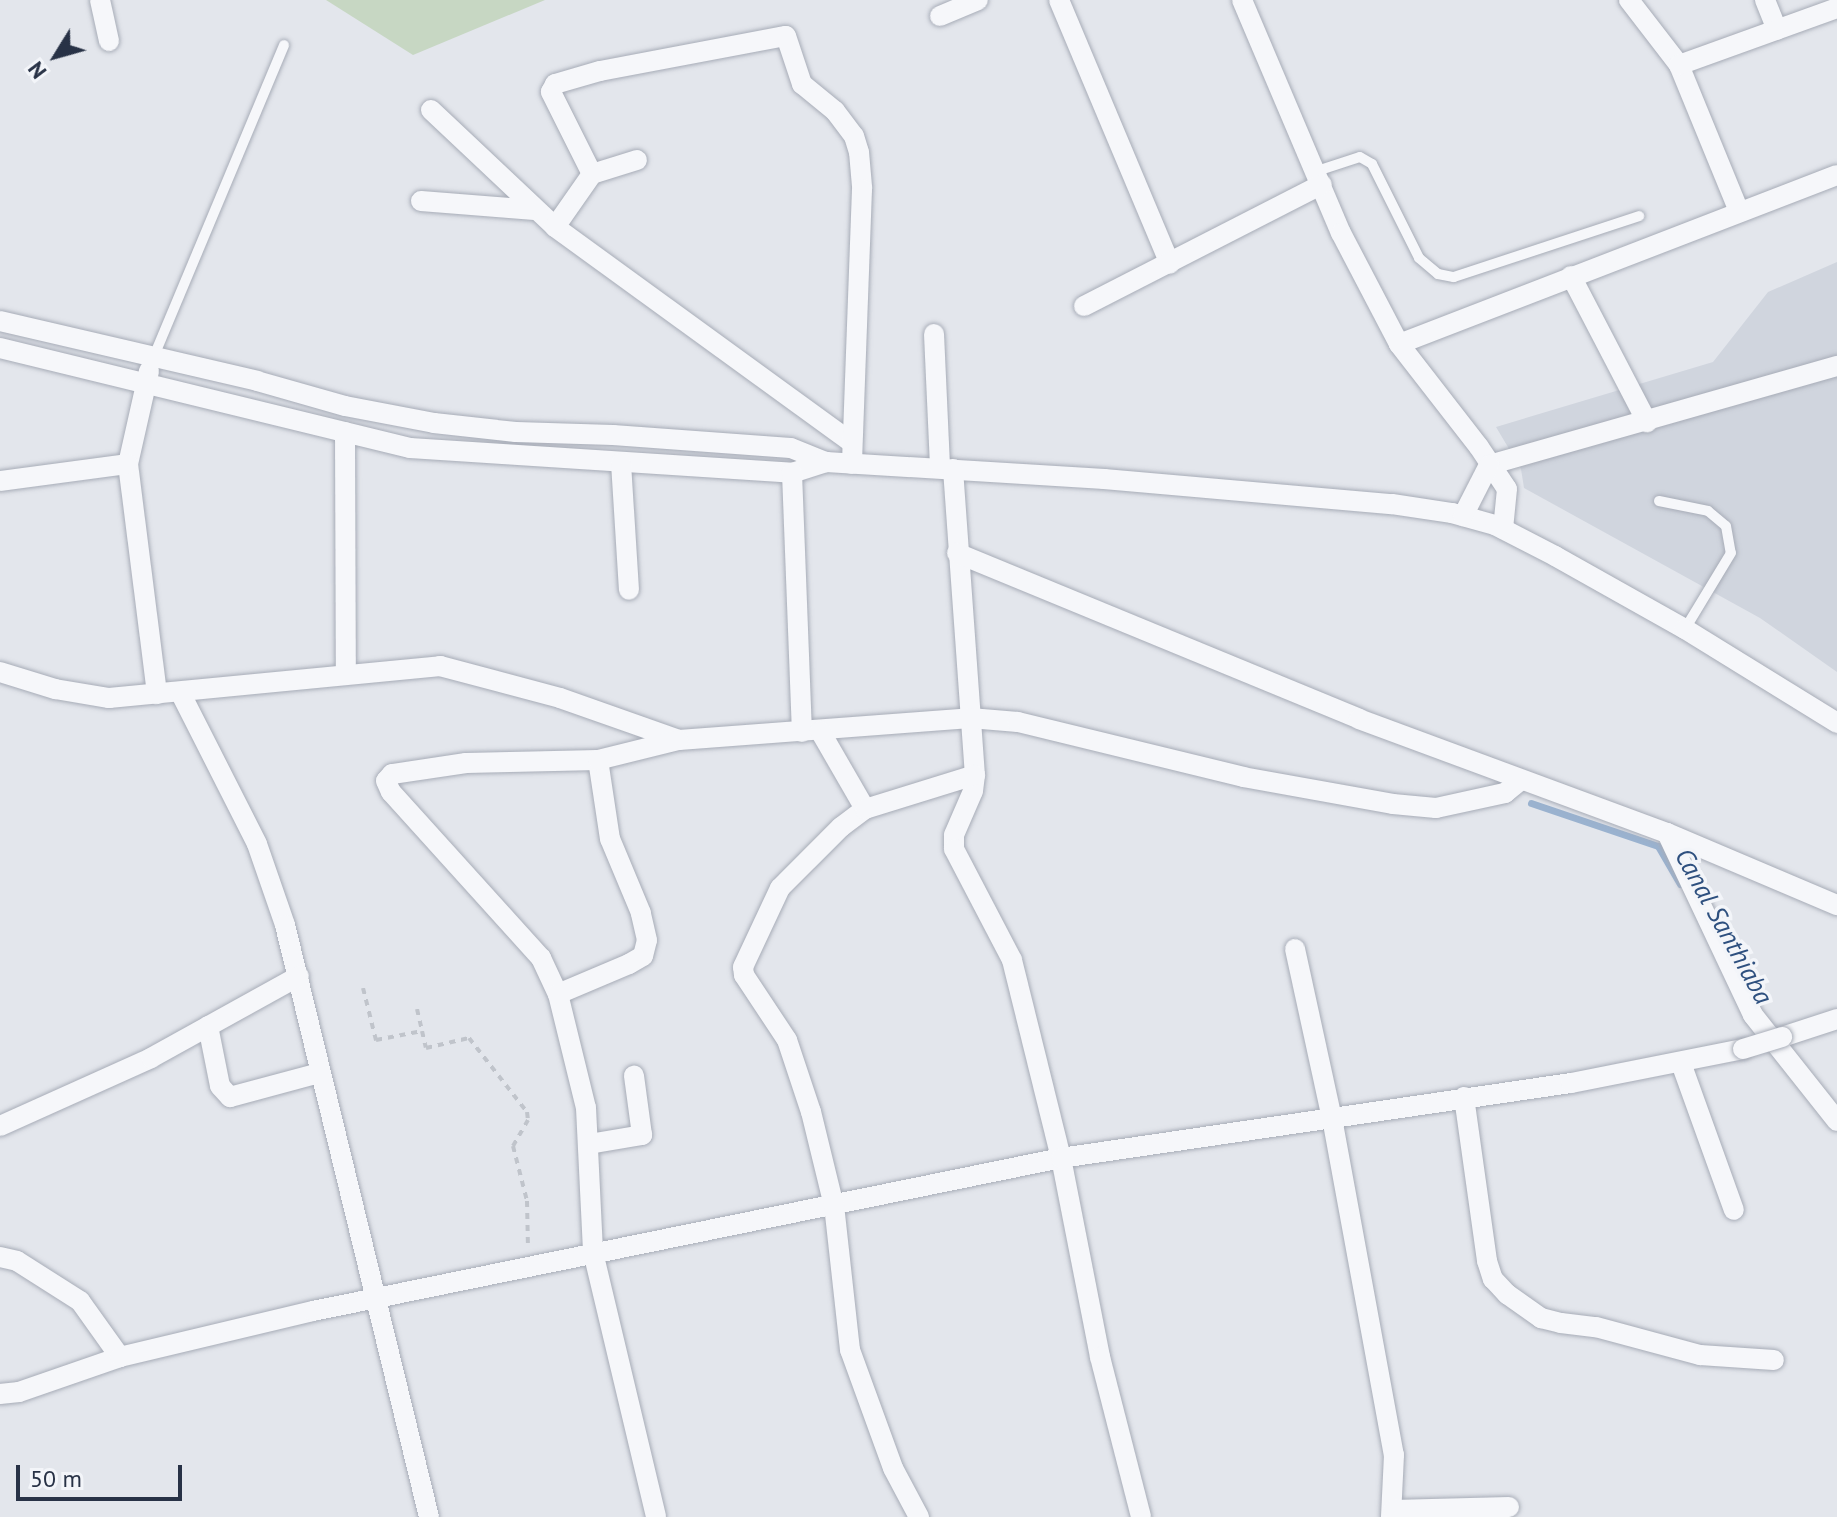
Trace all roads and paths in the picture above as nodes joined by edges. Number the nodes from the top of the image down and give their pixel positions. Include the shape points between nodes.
1 (100, 0) edge
2 (978, 0) edge
3 (1059, 0) edge
4 (1242, 0) edge
5 (1629, 0) edge
6 (1765, 0) edge
7 (1837, 8) edge
8 (940, 16) dead end
9 (1777, 30) junction
10 (109, 41) dead end
11 (284, 45) dead end
12 (1679, 65) junction
13 (431, 110) dead end
14 (637, 160) dead end
15 (592, 174) junction
16 (1836, 175) edge
17 (1319, 177) junction
18 (421, 201) dead end
19 (535, 210) junction
20 (1739, 211) junction
21 (1639, 216) dead end
22 (555, 227) junction
23 (1170, 264) junction
24 (1571, 276) junction
25 (1084, 306) dead end
26 (0, 321) edge
27 (934, 334) dead end
28 (1399, 344) junction
29 (0, 348) edge
30 (154, 356) junction
31 (1837, 366) edge
32 (146, 382) junction
33 (1647, 422) junction
34 (345, 432) junction
35 (851, 442) junction
36 (826, 462) junction
37 (621, 463) junction
38 (128, 464) junction
39 (852, 464) junction
40 (1489, 465) junction
41 (946, 469) junction
42 (792, 473) junction
43 (0, 481) edge
44 (1659, 501) dead end
45 (1463, 516) junction
46 (1503, 529) junction
47 (957, 553) junction
48 (629, 590) dead end
49 (1685, 629) junction
50 (0, 672) edge
51 (346, 672) junction
52 (180, 692) junction
53 (157, 694) junction
54 (970, 718) junction
55 (1837, 723) edge
56 (811, 731) junction
57 (679, 740) junction
58 (598, 760) junction
59 (975, 775) junction
60 (1520, 781) junction
61 (865, 809) junction
62 (1667, 833) junction
63 (1837, 905) edge
64 (1295, 949) dead end
65 (299, 976) junction
66 (363, 988) dead end
67 (558, 994) junction
68 (417, 1009) dead end
69 (1837, 1019) edge
70 (208, 1026) junction
71 (422, 1031) junction
72 (1681, 1063) junction
73 (319, 1073) junction
74 (634, 1076) dead end
75 (1464, 1097) junction
76 (1332, 1118) junction
77 (1837, 1121) edge
78 (0, 1126) edge
79 (589, 1144) junction
80 (1061, 1158) junction
81 (834, 1206) junction
82 (1734, 1210) dead end
83 (593, 1252) junction
84 (0, 1257) edge
85 (528, 1266) junction
86 (374, 1298) junction
87 (120, 1357) junction
88 (1774, 1360) dead end
89 (0, 1394) edge
90 (1509, 1507) dead end
91 (1392, 1514) edge
92 (429, 1517) edge
93 (656, 1517) edge
94 (919, 1517) edge
95 (1141, 1517) edge

1 - 10 street
2 - 8 street
3 - 23 street
4 - 17 street
5 - 12 street
6 - 9 street
7 - 9 street
9 - 12 street
11 - 30 lane
12 - 20 street
13 - 19 street
14 - 15 street
15 - 22 street
15 - 35 street via 551,92 555,84 786,36 802,84 835,111 859,152 862,189
16 - 20 street
17 - 21 lane via 1360,157 1372,164 1419,258 1438,274 1454,277
17 - 23 street
17 - 28 street via 1341,233
18 - 19 street
19 - 22 street
20 - 24 street
22 - 35 street
23 - 25 street
24 - 28 street
24 - 33 street
26 - 30 street
27 - 41 street
28 - 40 street
29 - 32 street
30 - 32 street
30 - 36 street via 345,406 434,423 791,448
31 - 33 street
32 - 34 street
32 - 38 street
33 - 40 street
34 - 37 street via 434,451
34 - 51 street
35 - 39 street
36 - 39 street
36 - 42 street
37 - 42 street
37 - 48 street
38 - 43 street
38 - 53 street
39 - 41 street
40 - 45 street
40 - 46 street via 1507,489
41 - 45 street via 1392,504
41 - 47 street
42 - 56 street
44 - 49 lane via 1708,511 1726,526 1731,553
45 - 46 street
46 - 49 street
47 - 54 street
47 - 60 street
49 - 55 street
50 - 53 street via 109,698
51 - 52 street
51 - 57 street via 440,666 560,698
52 - 53 street
52 - 65 street via 257,844
54 - 56 street
54 - 59 street
54 - 60 street via 1018,722 1243,777 1393,804 1436,808 1505,793
56 - 57 street
56 - 61 street
57 - 58 street
58 - 67 street via 610,839 647,940 643,956
58 - 67 street via 466,763 392,774 386,781 541,958
59 - 61 street
59 - 80 street via 954,849 1012,960
60 - 62 street
61 - 81 street via 780,888 743,967 787,1040
62 - 63 street
62 - 77 street via 1753,1015
64 - 76 street
65 - 70 street
65 - 73 street
66 - 71 path via 376,1041
67 - 79 street via 586,1108
68 - 71 path
69 - 72 street, bridge
70 - 73 street via 220,1086 230,1097
70 - 78 street via 151,1058
71 - 85 path via 426,1048 469,1038 527,1112 513,1146 527,1201
72 - 75 street
72 - 82 street
73 - 86 street
74 - 79 street via 642,1135
75 - 76 street
75 - 88 street via 1487,1261 1493,1279 1507,1294 1541,1318 1561,1323 1700,1355
76 - 80 street
76 - 91 street via 1394,1455
79 - 83 street
80 - 81 street
80 - 95 street via 1100,1357
81 - 83 street
81 - 94 street via 850,1350 893,1468
83 - 85 street
83 - 93 street
84 - 87 street via 17,1261 80,1301
85 - 86 street
86 - 87 street
86 - 92 street
87 - 89 street
90 - 91 street

